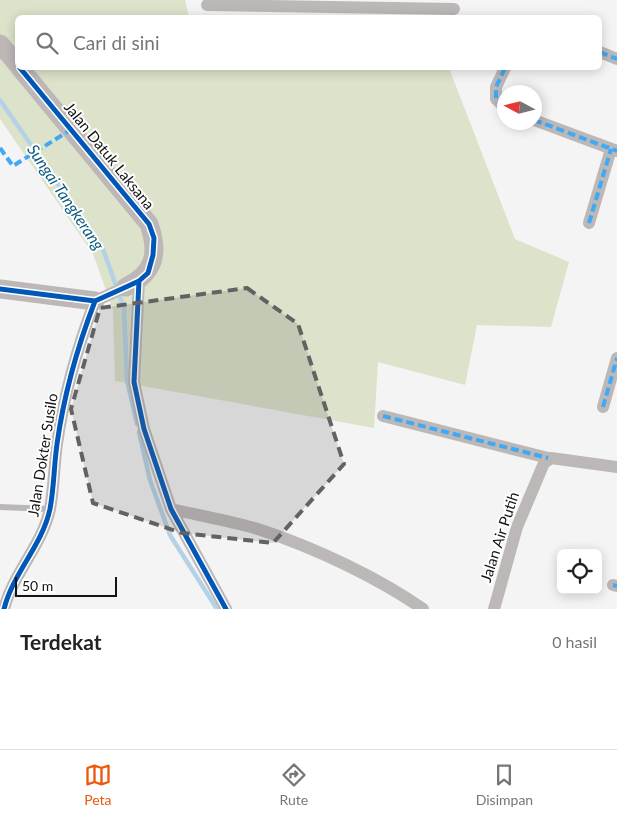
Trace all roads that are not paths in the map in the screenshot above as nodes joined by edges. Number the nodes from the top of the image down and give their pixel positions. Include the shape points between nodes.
1 (279, 3) edge
2 (404, 4) edge
3 (207, 5) dead end
4 (454, 9) dead end
5 (0, 44) edge
6 (602, 53) edge
7 (617, 59) edge
8 (15, 61) edge
9 (22, 70) edge
10 (504, 70) edge
11 (497, 101) edge
12 (542, 123) edge
13 (614, 150) edge
14 (589, 223) dead end
15 (133, 284) junction
16 (0, 289) edge
17 (96, 300) junction
18 (617, 358) edge
19 (603, 407) dead end
20 (383, 416) dead end
21 (548, 458) junction
22 (617, 467) edge
23 (0, 507) edge
24 (50, 509) junction
25 (172, 509) junction
26 (4, 609) edge
27 (226, 609) edge
28 (423, 609) edge
29 (494, 609) edge

1 - 2 street
1 - 3 street
2 - 4 street
5 - 8 street, Jalan Datuk Laksana
6 - 7 street
9 - 15 street, Jalan Datuk Laksana via 149,224 154,238 153,255 148,273
10 - 11 street via 496,87
12 - 13 street
13 - 14 street
15 - 17 street
15 - 25 street via 134,382 144,429
16 - 17 street
17 - 24 street, Jalan Dokter Susilo via 67,383 56,445
18 - 19 street
20 - 21 street
21 - 22 street
21 - 29 street, Jalan Air Putih via 540,468 517,528
23 - 24 lane
24 - 26 street, Jalan Dokter Susilo via 38,544 8,595
25 - 27 street
25 - 28 street via 260,530 322,555 402,594

